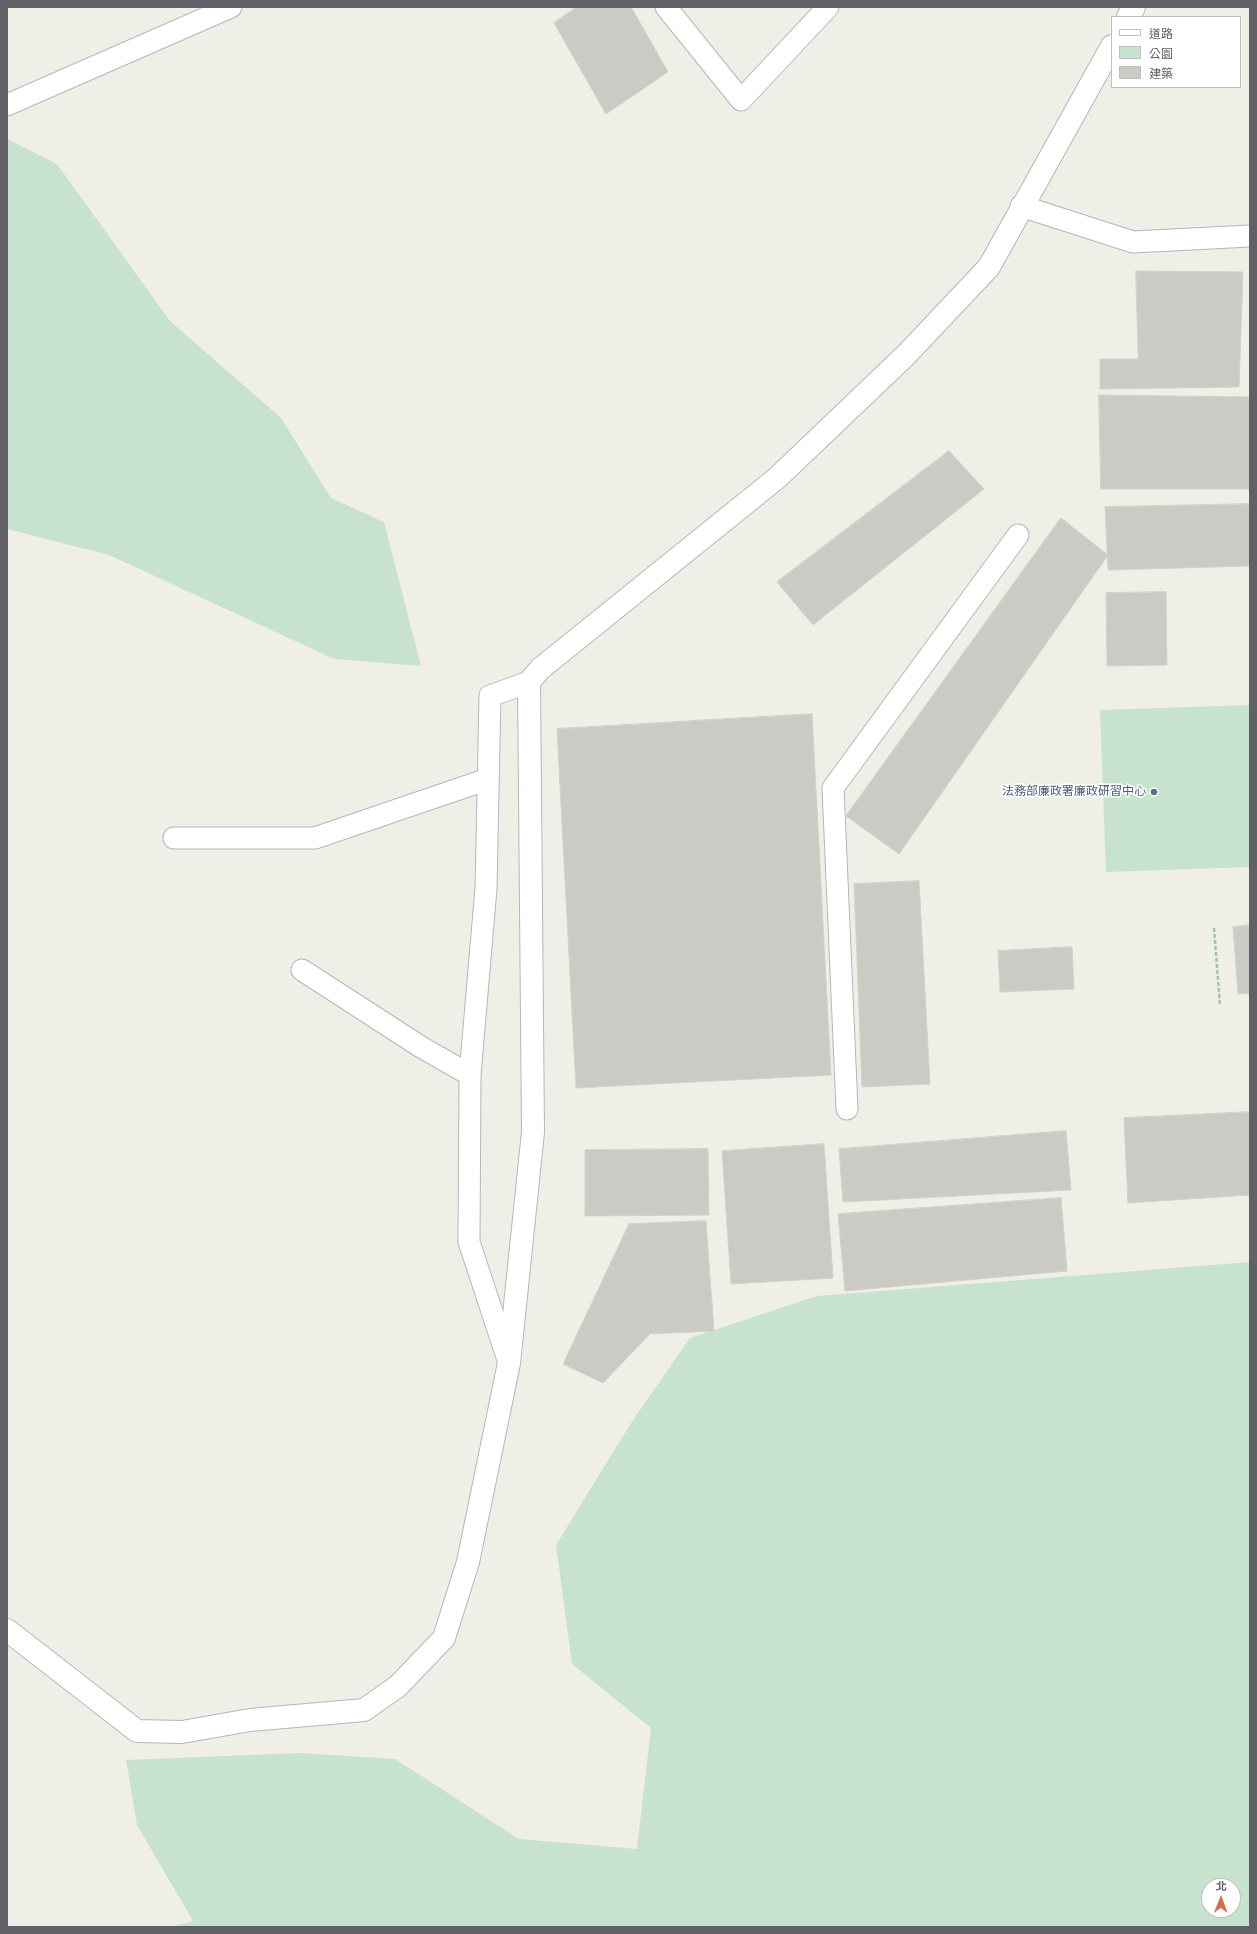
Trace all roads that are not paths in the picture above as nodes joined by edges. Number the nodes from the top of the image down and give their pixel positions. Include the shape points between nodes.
1 (231, 7) edge
2 (666, 7) edge
3 (828, 7) edge
4 (1134, 7) edge
5 (1129, 16) edge
6 (1111, 48) edge
7 (7, 105) edge
8 (1022, 206) junction
9 (1250, 236) edge
10 (1018, 535) dead end
11 (529, 682) junction
12 (488, 779) junction
13 (174, 838) dead end
14 (302, 970) dead end
15 (470, 1076) junction
16 (847, 1109) dead end
17 (509, 1363) junction
18 (7, 1630) edge

1 - 7 lane
2 - 3 lane via 742,100
4 - 5 street
6 - 8 street
8 - 9 lane via 1133,242
8 - 11 street via 989,267 906,356 777,478 540,669
10 - 16 lane via 833,788
11 - 12 lane via 490,696
11 - 17 street via 533,1132
12 - 13 lane via 315,838
12 - 15 lane via 486,888
14 - 15 lane
15 - 17 lane via 469,1242
17 - 18 street via 468,1562 444,1638 398,1686 364,1710 250,1720 182,1732 137,1731

